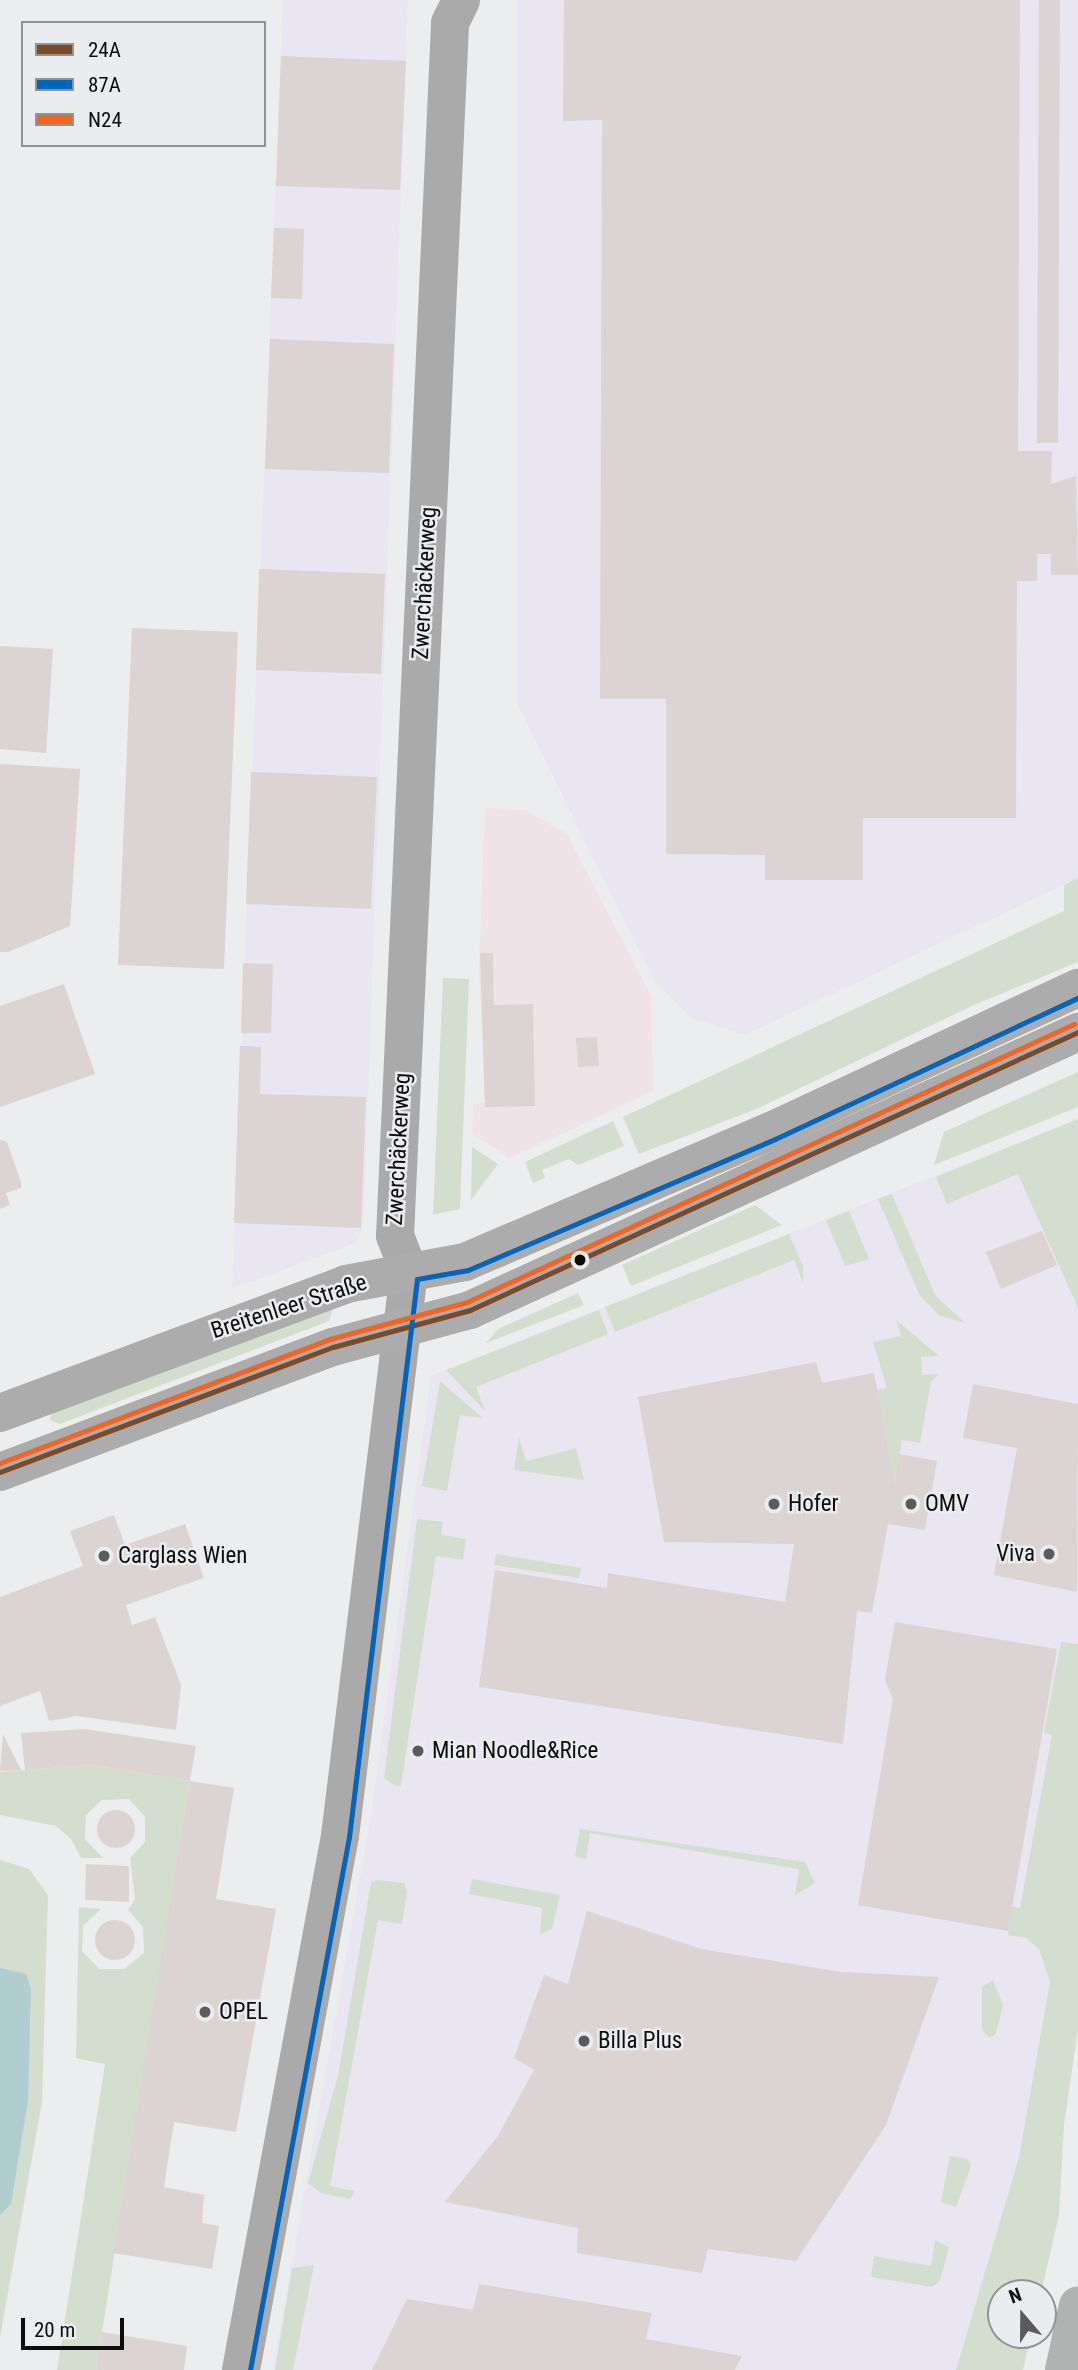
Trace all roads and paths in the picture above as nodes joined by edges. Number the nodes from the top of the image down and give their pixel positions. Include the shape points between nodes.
1 (461, 0) edge
2 (1078, 988) edge
3 (1078, 1032) edge
4 (409, 1272) junction
5 (402, 1329) junction
6 (0, 1413) edge
7 (0, 1472) edge
8 (1078, 2305) edge
9 (241, 2370) edge
10 (1064, 2370) edge

1 - 4 street, Zwerchäckerweg via 450,23 395,1236
2 - 4 main road, Breitenleer Straße via 771,1131 466,1262
3 - 5 main road via 470,1310
4 - 5 street, Zwerchäckerweg
4 - 6 main road, Breitenleer Straße via 346,1284
5 - 7 main road via 332,1347
5 - 9 street, Zwerchäckerweg via 340,1836
8 - 10 highway

